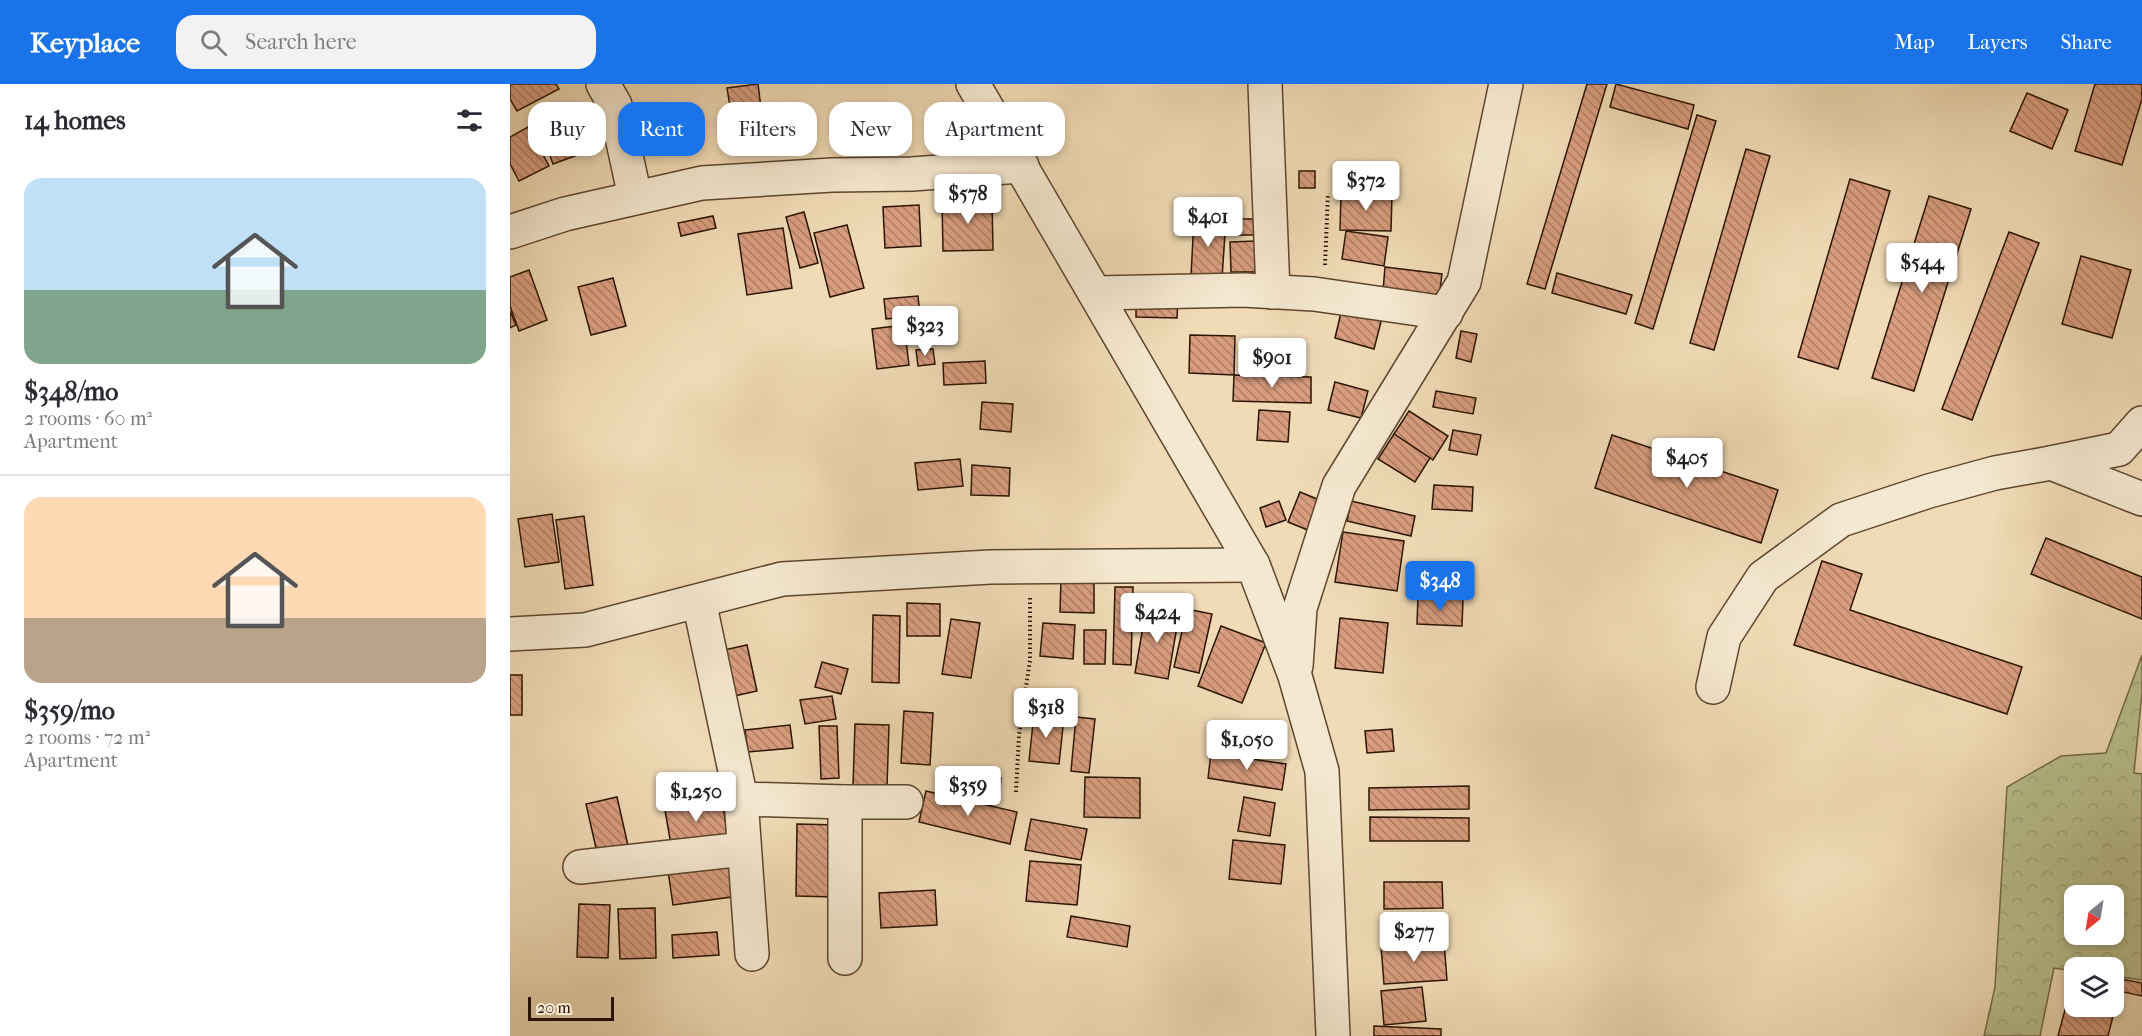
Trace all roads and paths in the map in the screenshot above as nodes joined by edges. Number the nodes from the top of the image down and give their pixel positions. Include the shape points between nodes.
1 (603, 84) edge
2 (973, 84) edge
3 (1264, 84) edge
4 (1506, 84) edge
5 (1022, 166) junction
6 (1328, 193) dead end
7 (635, 197) junction
8 (510, 232) edge
9 (1273, 292) junction
10 (1096, 293) junction
11 (1327, 296) junction
12 (1446, 313) junction
13 (2142, 423) edge
14 (2051, 463) junction
15 (2142, 500) edge
16 (1252, 565) junction
17 (1030, 568) junction
18 (699, 601) junction
19 (510, 634) edge
20 (1295, 676) junction
21 (1713, 687) dead end
22 (1016, 792) dead end
23 (741, 799) junction
24 (845, 802) junction
25 (906, 802) dead end
26 (744, 849) junction
27 (580, 867) dead end
28 (752, 954) dead end
29 (845, 958) dead end
30 (1333, 1036) edge

1 - 7 street via 615,105
2 - 5 street
3 - 9 street
4 - 12 street via 1464,282
5 - 7 street via 702,183
5 - 10 street
6 - 11 path
7 - 8 street
9 - 10 street
9 - 11 street
10 - 16 street
11 - 12 street
12 - 20 street via 1339,486 1300,608
13 - 14 street via 2120,449
14 - 15 street
14 - 21 street via 1995,472 1841,520 1763,577 1724,638
16 - 17 street
16 - 20 street
17 - 18 street via 782,579
17 - 22 path via 1030,660 1019,735
18 - 19 street via 585,630
18 - 23 street
20 - 30 street via 1322,771
23 - 24 street
23 - 26 street
24 - 25 street
24 - 29 street
26 - 27 street
26 - 28 street

